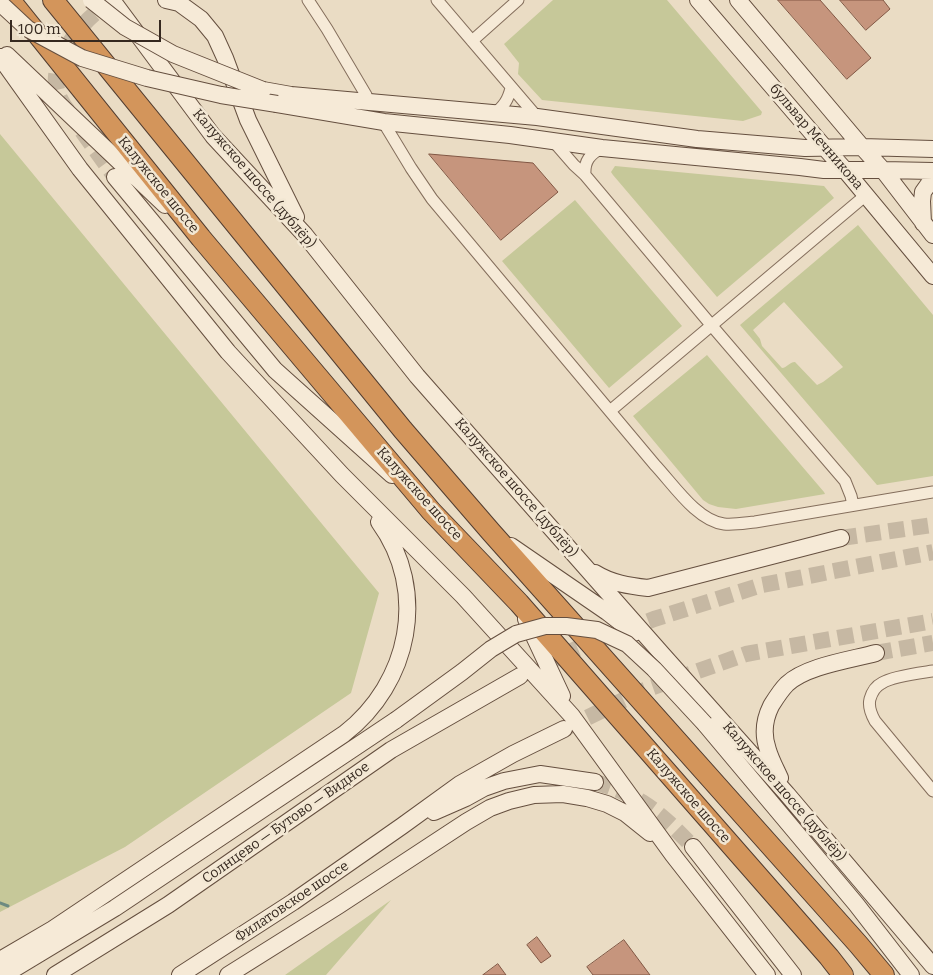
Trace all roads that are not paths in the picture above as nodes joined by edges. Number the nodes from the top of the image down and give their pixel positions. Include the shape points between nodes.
1 (10, 0) edge
2 (54, 0) edge
3 (91, 0) edge
4 (112, 0) edge
5 (166, 0) edge
6 (308, 0) edge
7 (437, 0) edge
8 (518, 0) edge
9 (698, 0) edge
10 (738, 0) edge
11 (0, 3) edge
12 (472, 42) junction
13 (0, 48) edge
14 (0, 58) edge
15 (510, 88) junction
16 (366, 95) dead end
17 (494, 114) junction
18 (537, 118) junction
19 (385, 125) dead end
20 (554, 142) junction
21 (862, 147) junction
22 (602, 148) junction
23 (825, 148) junction
24 (933, 149) edge
25 (845, 170) junction
26 (883, 170) junction
27 (933, 172) edge
28 (585, 175) junction
29 (115, 177) tunnel mouth
30 (933, 178) edge
31 (866, 195) junction
32 (928, 230) edge
33 (305, 235) junction
34 (201, 238) junction
35 (933, 276) edge
36 (712, 326) junction
37 (610, 411) junction
38 (342, 475) junction
39 (933, 492) edge
40 (853, 505) junction
41 (431, 511) junction
42 (491, 532) junction
43 (841, 538) tunnel mouth
44 (585, 567) junction
45 (519, 603) junction
46 (876, 653) tunnel mouth
47 (662, 654) junction
48 (933, 671) edge
49 (520, 676) tunnel mouth
50 (568, 723) junction
51 (595, 782) tunnel mouth
52 (933, 792) edge
53 (787, 794) junction
54 (402, 826) junction
55 (693, 847) tunnel mouth
56 (673, 854) junction
57 (0, 960) edge
58 (933, 966) edge
59 (4, 975) edge
60 (55, 975) edge
61 (180, 975) edge
62 (228, 975) edge
63 (767, 975) edge
64 (793, 975) edge
65 (844, 975) edge
66 (884, 975) edge
67 (911, 975) edge

1 - 34 highway, Калужское шоссе
2 - 42 highway, Калужское шоссе via 403,430
3 - 17 main road, bridge via 125,28 173,54 264,90
4 - 33 main road, Калужское шоссе (дублёр) via 213,136
5 - 33 main road via 178,3 201,19 215,36 248,120
6 - 16 street
7 - 12 street
8 - 12 street
9 - 23 main road, бульвар Мечникова
10 - 21 main road, бульвар Мечникова
11 - 20 main road, bridge via 28,29 82,58 147,78 221,95 384,122
12 - 15 street
13 - 34 main road
14 - 38 main road via 80,169 228,352
15 - 17 street via 509,96
15 - 18 street
17 - 18 main road
18 - 23 main road via 697,139
19 - 37 street via 432,198
20 - 22 main road
20 - 28 street
21 - 23 main road
21 - 24 main road
21 - 26 main road, бульвар Мечникова
22 - 25 main road
22 - 28 street via 587,161
23 - 25 main road, бульвар Мечникова
25 - 26 main road
25 - 31 main road, бульвар Мечникова
26 - 27 main road
26 - 32 main road, бульвар Мечникова
28 - 36 street
29 - 41 main road via 275,370
30 - 32 main road via 923,192 922,201
31 - 35 main road, бульвар Мечникова
31 - 36 street
33 - 44 main road, Калужское шоссе (дублёр) via 417,376
34 - 41 highway, Калужское шоссе
36 - 37 street
36 - 40 street via 845,481
37 - 40 street via 692,506 714,522 740,524
38 - 50 main road via 463,596
38 - 57 main road via 388,535 404,576 408,619 405,636 395,670 379,698 344,734 53,929
39 - 40 street
41 - 45 highway, Калужское шоссе
42 - 47 main road
42 - 66 highway, Калужское шоссе
43 - 44 main road via 648,588 605,579
44 - 47 main road, Калужское шоссе (дублёр)
45 - 50 main road via 554,682
45 - 65 highway, Калужское шоссе
46 - 53 main road via 803,673 787,683 777,695 764,730 767,750
47 - 53 main road, Калужское шоссе (дублёр)
48 - 52 street via 880,683 869,706 875,722
49 - 60 main road, Солнцево — Бутово — Видное via 391,750 168,905
50 - 54 main road via 460,784
50 - 56 main road
51 - 54 main road via 540,774 504,781
53 - 58 main road, Калужское шоссе (дублёр)
54 - 61 main road, Филатовское шоссе
55 - 64 main road
56 - 62 main road via 640,824 607,804 563,794 534,795 509,801 466,822
56 - 63 main road
59 - 67 main road, bridge via 115,908 396,720 491,649 516,634 545,626 566,626 597,630 627,644 654,669 705,724 856,904

